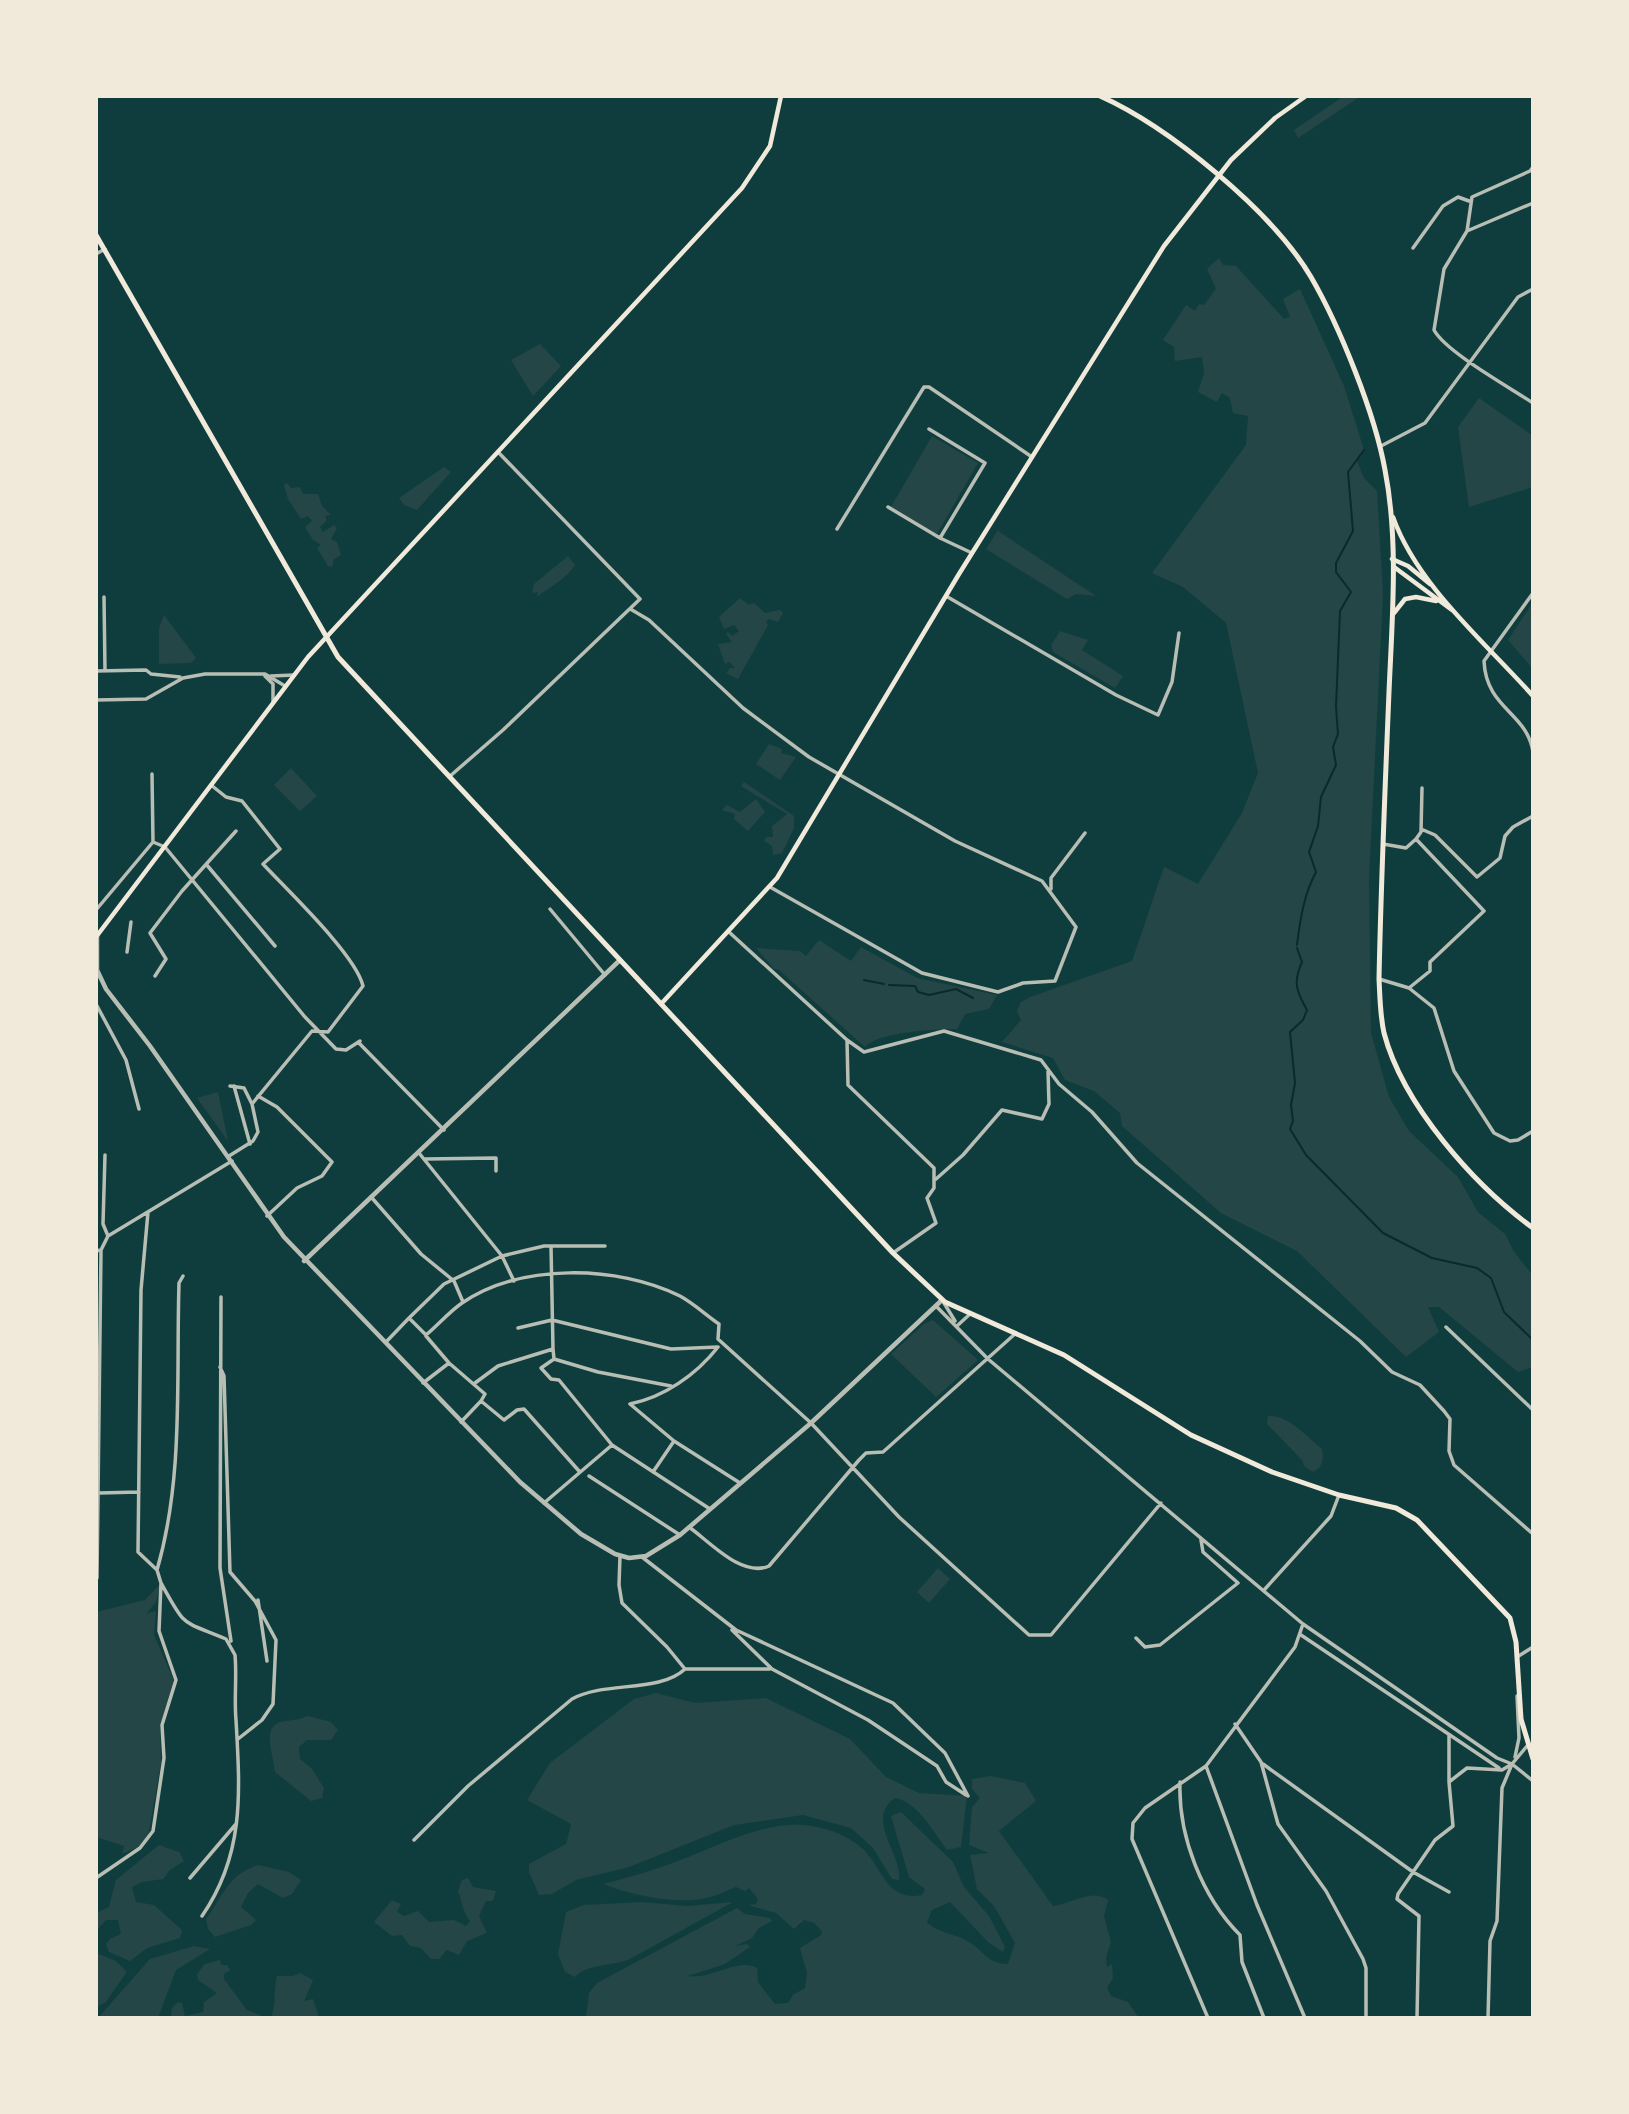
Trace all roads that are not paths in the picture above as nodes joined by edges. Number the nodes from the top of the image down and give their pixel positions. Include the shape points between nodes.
1 (781, 96) edge
2 (1100, 96) edge
3 (1306, 96) edge
4 (1533, 167) edge
5 (1218, 175) junction
6 (1469, 201) junction
7 (1533, 203) edge
8 (1467, 231) junction
9 (96, 235) edge
10 (1413, 248) dead end
11 (104, 249) junction
12 (96, 254) edge
13 (1533, 289) edge
14 (1470, 361) junction
15 (1533, 403) edge
16 (929, 429) dead end
17 (1379, 447) junction
18 (499, 453) junction
19 (1032, 457) junction
20 (1389, 506) junction
21 (888, 507) dead end
22 (838, 529) dead end
23 (940, 538) junction
24 (972, 553) junction
25 (1392, 563) junction
26 (1438, 592) junction
27 (1533, 593) edge
28 (946, 596) junction
29 (104, 597) dead end
30 (1441, 602) junction
31 (632, 610) junction
32 (1458, 614) junction
33 (1392, 618) junction
34 (1179, 633) dead end
35 (326, 639) junction
36 (1492, 649) junction
37 (96, 671) edge
38 (105, 671) junction
39 (260, 673) junction
40 (268, 675) junction
41 (294, 675) junction
42 (183, 678) junction
43 (285, 686) junction
44 (1533, 696) edge
45 (96, 700) edge
46 (273, 702) junction
47 (1533, 752) edge
48 (152, 774) dead end
49 (838, 775) junction
50 (449, 777) junction
51 (211, 785) junction
52 (1422, 788) dead end
53 (1533, 816) edge
54 (1421, 829) junction
55 (236, 831) dead end
56 (1085, 833) dead end
57 (1416, 839) junction
58 (153, 842) junction
59 (1383, 844) junction
60 (165, 847) junction
61 (206, 864) junction
62 (192, 880) junction
63 (770, 887) junction
64 (1051, 891) junction
65 (550, 909) dead end
66 (96, 910) edge
67 (131, 922) dead end
68 (729, 932) junction
69 (97, 937) edge
70 (275, 946) dead end
71 (127, 952) dead end
72 (620, 960) junction
73 (97, 971) edge
74 (605, 975) junction
75 (155, 976) dead end
76 (1379, 979) junction
77 (96, 980) edge
78 (1409, 988) junction
79 (96, 1004) edge
80 (661, 1004) junction
81 (318, 1031) junction
82 (847, 1040) junction
83 (1048, 1069) junction
84 (258, 1096) junction
85 (252, 1104) junction
86 (139, 1109) dead end
87 (444, 1130) junction
88 (1533, 1131) edge
89 (250, 1144) junction
90 (419, 1153) junction
91 (105, 1155) dead end
92 (230, 1158) junction
93 (425, 1159) junction
94 (496, 1171) dead end
95 (936, 1179) junction
96 (372, 1198) junction
97 (148, 1212) junction
98 (267, 1216) junction
99 (1533, 1228) edge
100 (108, 1236) junction
101 (551, 1246) junction
102 (605, 1246) dead end
103 (99, 1250) edge
104 (893, 1253) junction
105 (502, 1256) junction
106 (304, 1261) junction
107 (552, 1273) junction
108 (183, 1276) dead end
109 (514, 1280) junction
110 (454, 1281) junction
111 (221, 1297) dead end
112 (942, 1300) junction
113 (463, 1303) junction
114 (936, 1306) junction
115 (970, 1314) junction
116 (409, 1318) junction
117 (552, 1320) junction
118 (958, 1325) junction
119 (518, 1328) dead end
120 (1446, 1328) dead end
121 (1016, 1333) junction
122 (426, 1335) junction
123 (718, 1339) junction
124 (384, 1343) junction
125 (718, 1346) junction
126 (553, 1349) junction
127 (554, 1359) junction
128 (988, 1359) junction
129 (449, 1363) junction
130 (220, 1367) junction
131 (423, 1383) junction
132 (475, 1383) junction
133 (671, 1386) junction
134 (481, 1401) junction
135 (97, 1404) edge
136 (1533, 1410) edge
137 (461, 1422) junction
138 (811, 1423) junction
139 (674, 1441) junction
140 (612, 1445) junction
141 (853, 1467) junction
142 (579, 1471) junction
143 (653, 1472) junction
144 (589, 1476) dead end
145 (740, 1483) junction
146 (139, 1492) junction
147 (98, 1493) edge
148 (1339, 1495) junction
149 (544, 1503) junction
150 (1161, 1503) junction
151 (710, 1509) junction
152 (689, 1527) junction
153 (1533, 1534) edge
154 (680, 1535) junction
155 (1200, 1538) junction
156 (620, 1556) junction
157 (642, 1556) junction
158 (157, 1570) junction
159 (97, 1578) edge
160 (161, 1583) junction
161 (1265, 1589) junction
162 (257, 1600) dead end
163 (725, 1624) junction
164 (1303, 1624) junction
165 (1301, 1635) junction
166 (1136, 1638) dead end
167 (231, 1643) junction
168 (1533, 1647) edge
169 (1517, 1657) junction
170 (267, 1661) dead end
171 (772, 1668) junction
172 (685, 1670) junction
173 (1519, 1690) junction
174 (1236, 1724) junction
175 (1449, 1735) junction
176 (238, 1739) junction
177 (1527, 1746) junction
178 (1533, 1759) edge
179 (1261, 1762) junction
180 (1513, 1762) junction
181 (1206, 1766) junction
182 (1502, 1770) junction
183 (1533, 1781) edge
184 (1180, 1782) junction
185 (1450, 1782) junction
186 (236, 1825) junction
187 (414, 1840) dead end
188 (1413, 1872) junction
189 (96, 1878) edge
190 (190, 1878) dead end
191 (1449, 1892) dead end
192 (202, 1916) dead end
193 (1208, 2018) edge
194 (1264, 2018) edge
195 (1305, 2018) edge
196 (1366, 2018) edge
197 (1417, 2018) edge
198 (1488, 2018) edge

1 - 18 main road via 772,141 754,172
2 - 5 main road via 1146,120
3 - 5 main road via 1275,118
4 - 6 street
5 - 17 main road via 1310,275 1338,330
5 - 19 main road via 1164,246
6 - 8 street
6 - 10 street via 1458,197 1443,206
7 - 8 street
8 - 14 street via 1444,270 1434,330
9 - 11 main road
11 - 12 street
11 - 35 main road
13 - 14 street via 1518,296
14 - 15 street
14 - 17 street via 1425,422
16 - 23 street via 985,463
17 - 20 main road
18 - 31 street via 640,599
18 - 35 main road
19 - 22 street via 924,387
19 - 24 main road
20 - 25 main road
20 - 26 main road via 1404,546
21 - 23 street
23 - 24 street
24 - 28 main road
25 - 26 main road via 1408,566
25 - 30 main road
25 - 33 main road
26 - 32 main road
27 - 36 street
28 - 34 street via 1095,684 1158,715 1172,682
28 - 49 main road
29 - 38 street
30 - 32 main road
30 - 33 main road via 1405,599
31 - 49 street via 649,620 751,715
31 - 50 street
32 - 36 main road
33 - 59 main road
35 - 41 main road
35 - 50 main road
36 - 44 main road
36 - 47 street via 1484,662 1488,686 1527,733
37 - 38 street
38 - 42 street via 146,670
39 - 40 street
39 - 42 street
39 - 46 street via 273,684
40 - 41 street
40 - 43 street
41 - 43 main road
42 - 45 street via 146,698
43 - 46 main road
46 - 51 main road
48 - 58 street
49 - 63 main road
49 - 64 street via 972,850 1042,881
50 - 72 main road
51 - 60 main road
51 - 81 street via 226,797 242,801 266,831 280,849 263,864 361,974 363,986 328,1032
52 - 54 street
53 - 54 street via 1513,827 1505,836 1500,858 1477,877 1435,835
54 - 57 street
55 - 61 street
56 - 64 street via 1051,878
57 - 59 street via 1406,848
57 - 78 street via 1484,911
58 - 60 street
58 - 66 street
59 - 76 main road
60 - 62 street
60 - 69 main road
61 - 62 street
61 - 70 street
62 - 75 street via 150,933 166,959
62 - 81 street
63 - 64 street via 922,973 998,992 1024,983 1055,981 1076,927
63 - 68 main road
65 - 74 street
67 - 71 street
68 - 80 main road
68 - 82 street
69 - 73 street
72 - 74 street
72 - 80 main road
73 - 77 street
73 - 92 street via 108,993
74 - 87 street
76 - 78 street
76 - 99 main road via 1385,1037 1412,1093 1476,1178
78 - 88 street via 1434,1008 1454,1071 1494,1133 1510,1141
79 - 86 street via 127,1060
80 - 104 main road
81 - 84 street via 309,1034
81 - 87 street via 339,1051 359,1041
82 - 83 street via 864,1052 944,1031 1041,1060
82 - 95 street via 848,1085 934,1168
83 - 95 street via 1049,1104 1042,1119 1002,1110
83 - 153 street via 1137,1163 1360,1341 1392,1372 1433,1397 1450,1419 1449,1451 1454,1465
84 - 85 street
84 - 98 street via 277,1107 332,1162 322,1176 297,1188
85 - 89 street via 258,1133
85 - 89 street via 244,1088 232,1086
87 - 90 street
89 - 92 street
90 - 93 street
90 - 96 street
91 - 100 street via 103,1224
92 - 97 street
92 - 98 street
93 - 94 street via 496,1158
93 - 105 street
95 - 104 street via 927,1198 936,1223
96 - 106 street
96 - 110 street via 421,1254
97 - 100 street
97 - 146 street via 141,1290
98 - 106 street
100 - 103 street
101 - 102 street
101 - 105 street
101 - 107 street
103 - 135 street
104 - 112 main road
105 - 109 street
105 - 110 street
106 - 124 street
107 - 109 street
107 - 117 street
107 - 123 street via 606,1274 681,1296 719,1325
108 - 158 street via 173,1499
109 - 113 street
110 - 113 street
110 - 116 street via 444,1284
111 - 130 street
112 - 114 street
112 - 115 main road
112 - 118 street
113 - 122 street
114 - 118 street
114 - 138 street
115 - 118 street
115 - 121 main road
116 - 122 street
116 - 124 street
117 - 119 street
117 - 125 street via 671,1349
117 - 126 street
118 - 128 street
120 - 136 street
121 - 128 street
121 - 148 main road via 1077,1362 1191,1435 1272,1472
122 - 129 street
123 - 125 street
123 - 138 street
124 - 131 street
125 - 133 street via 703,1366
126 - 127 street
126 - 132 street via 498,1366
127 - 133 street
127 - 140 street via 541,1368 551,1379 559,1380
128 - 141 street via 883,1452 866,1453
128 - 150 street
129 - 131 street
129 - 132 street
130 - 167 street via 220,1568
130 - 176 street via 224,1376 230,1572 255,1601 276,1640 273,1704
131 - 137 street
132 - 134 street via 485,1394
133 - 139 street via 654,1399 630,1404
134 - 137 street
134 - 142 street via 504,1420 524,1409
135 - 147 street
137 - 149 street
138 - 141 street
138 - 145 street
139 - 143 street
139 - 145 street
140 - 142 street
140 - 143 street
141 - 150 street via 899,1517 1029,1635 1045,1638
141 - 152 street via 769,1566 759,1571 747,1569
142 - 149 street
143 - 151 street
144 - 154 street
145 - 151 street
146 - 147 street
146 - 158 street via 138,1552
147 - 159 street
148 - 161 street via 1331,1516
148 - 169 main road via 1396,1508 1426,1529 1507,1614
149 - 156 street via 581,1534
150 - 155 street
151 - 152 street
152 - 154 street
154 - 157 street
155 - 161 street
155 - 166 street via 1203,1552 1238,1583 1160,1644 1145,1647
156 - 157 street
156 - 172 street via 622,1603
157 - 163 street
158 - 160 street
160 - 167 street via 186,1623
160 - 189 street via 159,1629 176,1680 162,1725 164,1758 153,1831 140,1848
161 - 164 street
162 - 170 street
163 - 171 street
163 - 171 street via 893,1703 945,1753 968,1796 946,1782 937,1766 868,1720
164 - 165 street
164 - 180 street via 1497,1758
165 - 174 street
165 - 175 street
167 - 176 street
168 - 169 street
169 - 173 main road
171 - 172 street
172 - 187 street via 648,1683 588,1691 572,1699 468,1786
173 - 177 main road
173 - 180 street via 1519,1738
174 - 179 street
174 - 181 street
175 - 182 street
175 - 185 street
176 - 186 street
177 - 178 main road
177 - 180 street
179 - 188 street
179 - 196 street via 1278,1824 1326,1891 1365,1962
180 - 182 street
180 - 183 street
180 - 198 street via 1502,1788
181 - 184 street
181 - 195 street
182 - 185 street via 1467,1768
184 - 193 street via 1138,1815 1132,1836
184 - 194 street via 1182,1827 1222,1916 1240,1935 1242,1962
185 - 188 street via 1453,1826 1435,1840
186 - 190 street
186 - 192 street via 231,1860
188 - 191 street
188 - 197 street via 1397,1899 1419,1916

